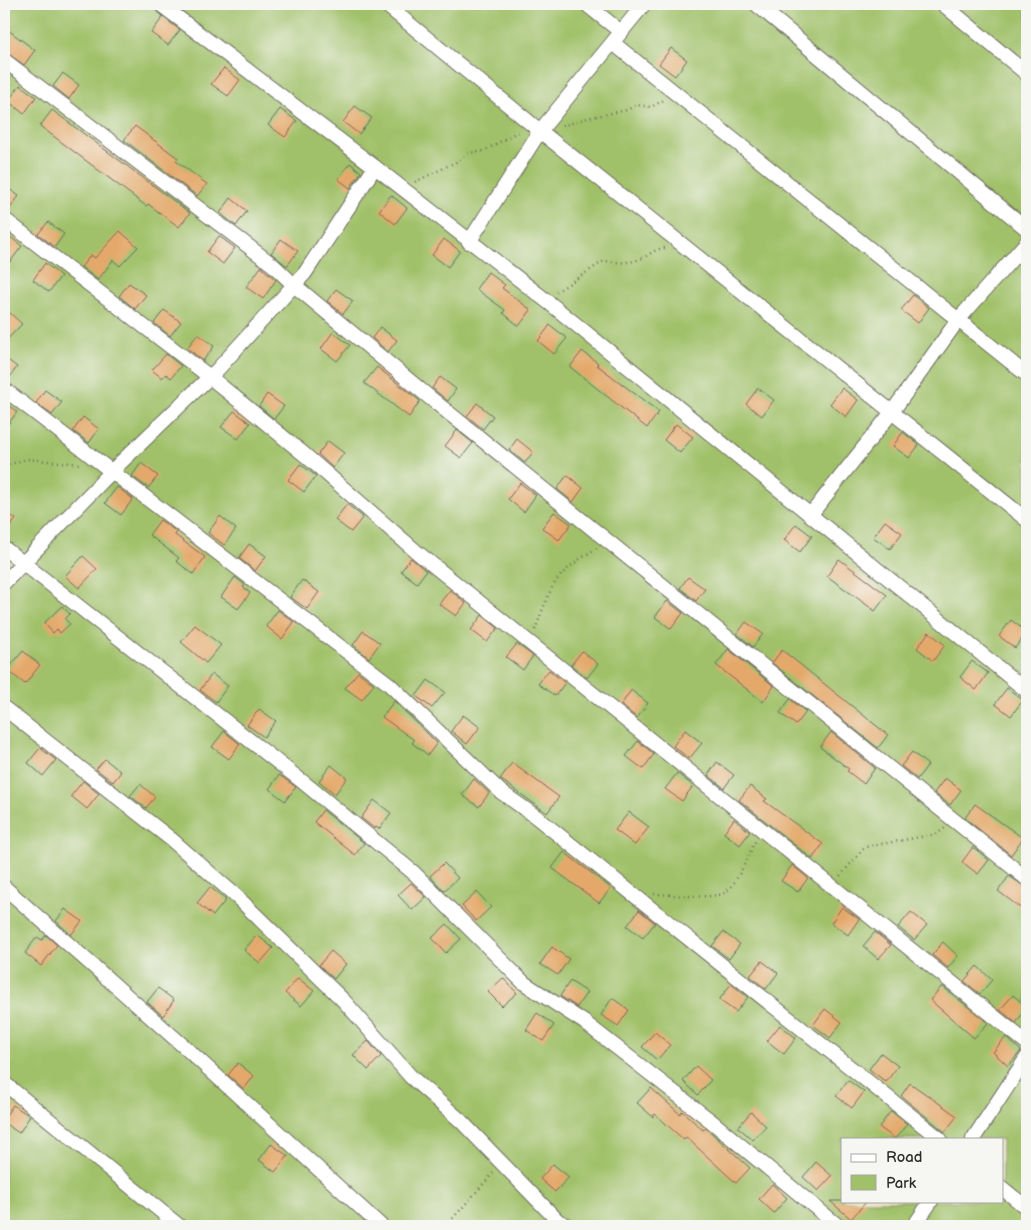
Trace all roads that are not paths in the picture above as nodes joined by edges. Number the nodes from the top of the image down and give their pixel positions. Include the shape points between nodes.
1 (160, 4) edge
2 (385, 4) edge
3 (586, 4) edge
4 (644, 4) edge
5 (756, 4) edge
6 (943, 4) edge
7 (617, 37) junction
8 (4, 60) edge
9 (1027, 74) edge
10 (540, 131) junction
11 (375, 167) junction
12 (4, 219) edge
13 (1027, 229) edge
14 (469, 242) junction
15 (1027, 242) edge
16 (294, 285) junction
17 (958, 320) junction
18 (1027, 375) edge
19 (210, 377) junction
20 (4, 390) edge
21 (892, 412) junction
22 (108, 470) junction
23 (811, 514) junction
24 (1027, 520) edge
25 (4, 548) edge
26 (23, 563) junction
27 (4, 583) edge
28 (1027, 691) edge
29 (4, 708) edge
30 (1027, 879) edge
31 (4, 887) edge
32 (1027, 1044) edge
33 (1027, 1057) edge
34 (4, 1083) edge
35 (939, 1138) edge
36 (974, 1138) edge
37 (1004, 1190) edge
38 (930, 1202) edge
39 (1027, 1208) edge
40 (179, 1226) edge
41 (381, 1226) edge
42 (568, 1226) edge
43 (838, 1226) edge
44 (914, 1226) edge

1 - 11 street
2 - 10 street
3 - 7 street
4 - 7 street
5 - 13 street
6 - 9 street
7 - 10 street
7 - 17 street via 675,93
8 - 16 street via 273,265
10 - 14 street
10 - 21 street
11 - 14 street
11 - 16 street
12 - 19 street
14 - 23 street
15 - 17 street
16 - 19 street
16 - 30 street
17 - 18 street
17 - 21 street
19 - 22 street
19 - 32 street via 530,643
20 - 22 street
21 - 23 street
21 - 24 street
22 - 26 street
22 - 35 street via 388,684 501,792 536,816
23 - 28 street
25 - 26 street
26 - 27 street
26 - 43 street via 414,873 524,984 592,1028
29 - 42 street via 172,840 236,896 344,1001 410,1077 461,1121 558,1221
31 - 41 street
33 - 36 street
34 - 40 street
37 - 39 street
38 - 44 street

